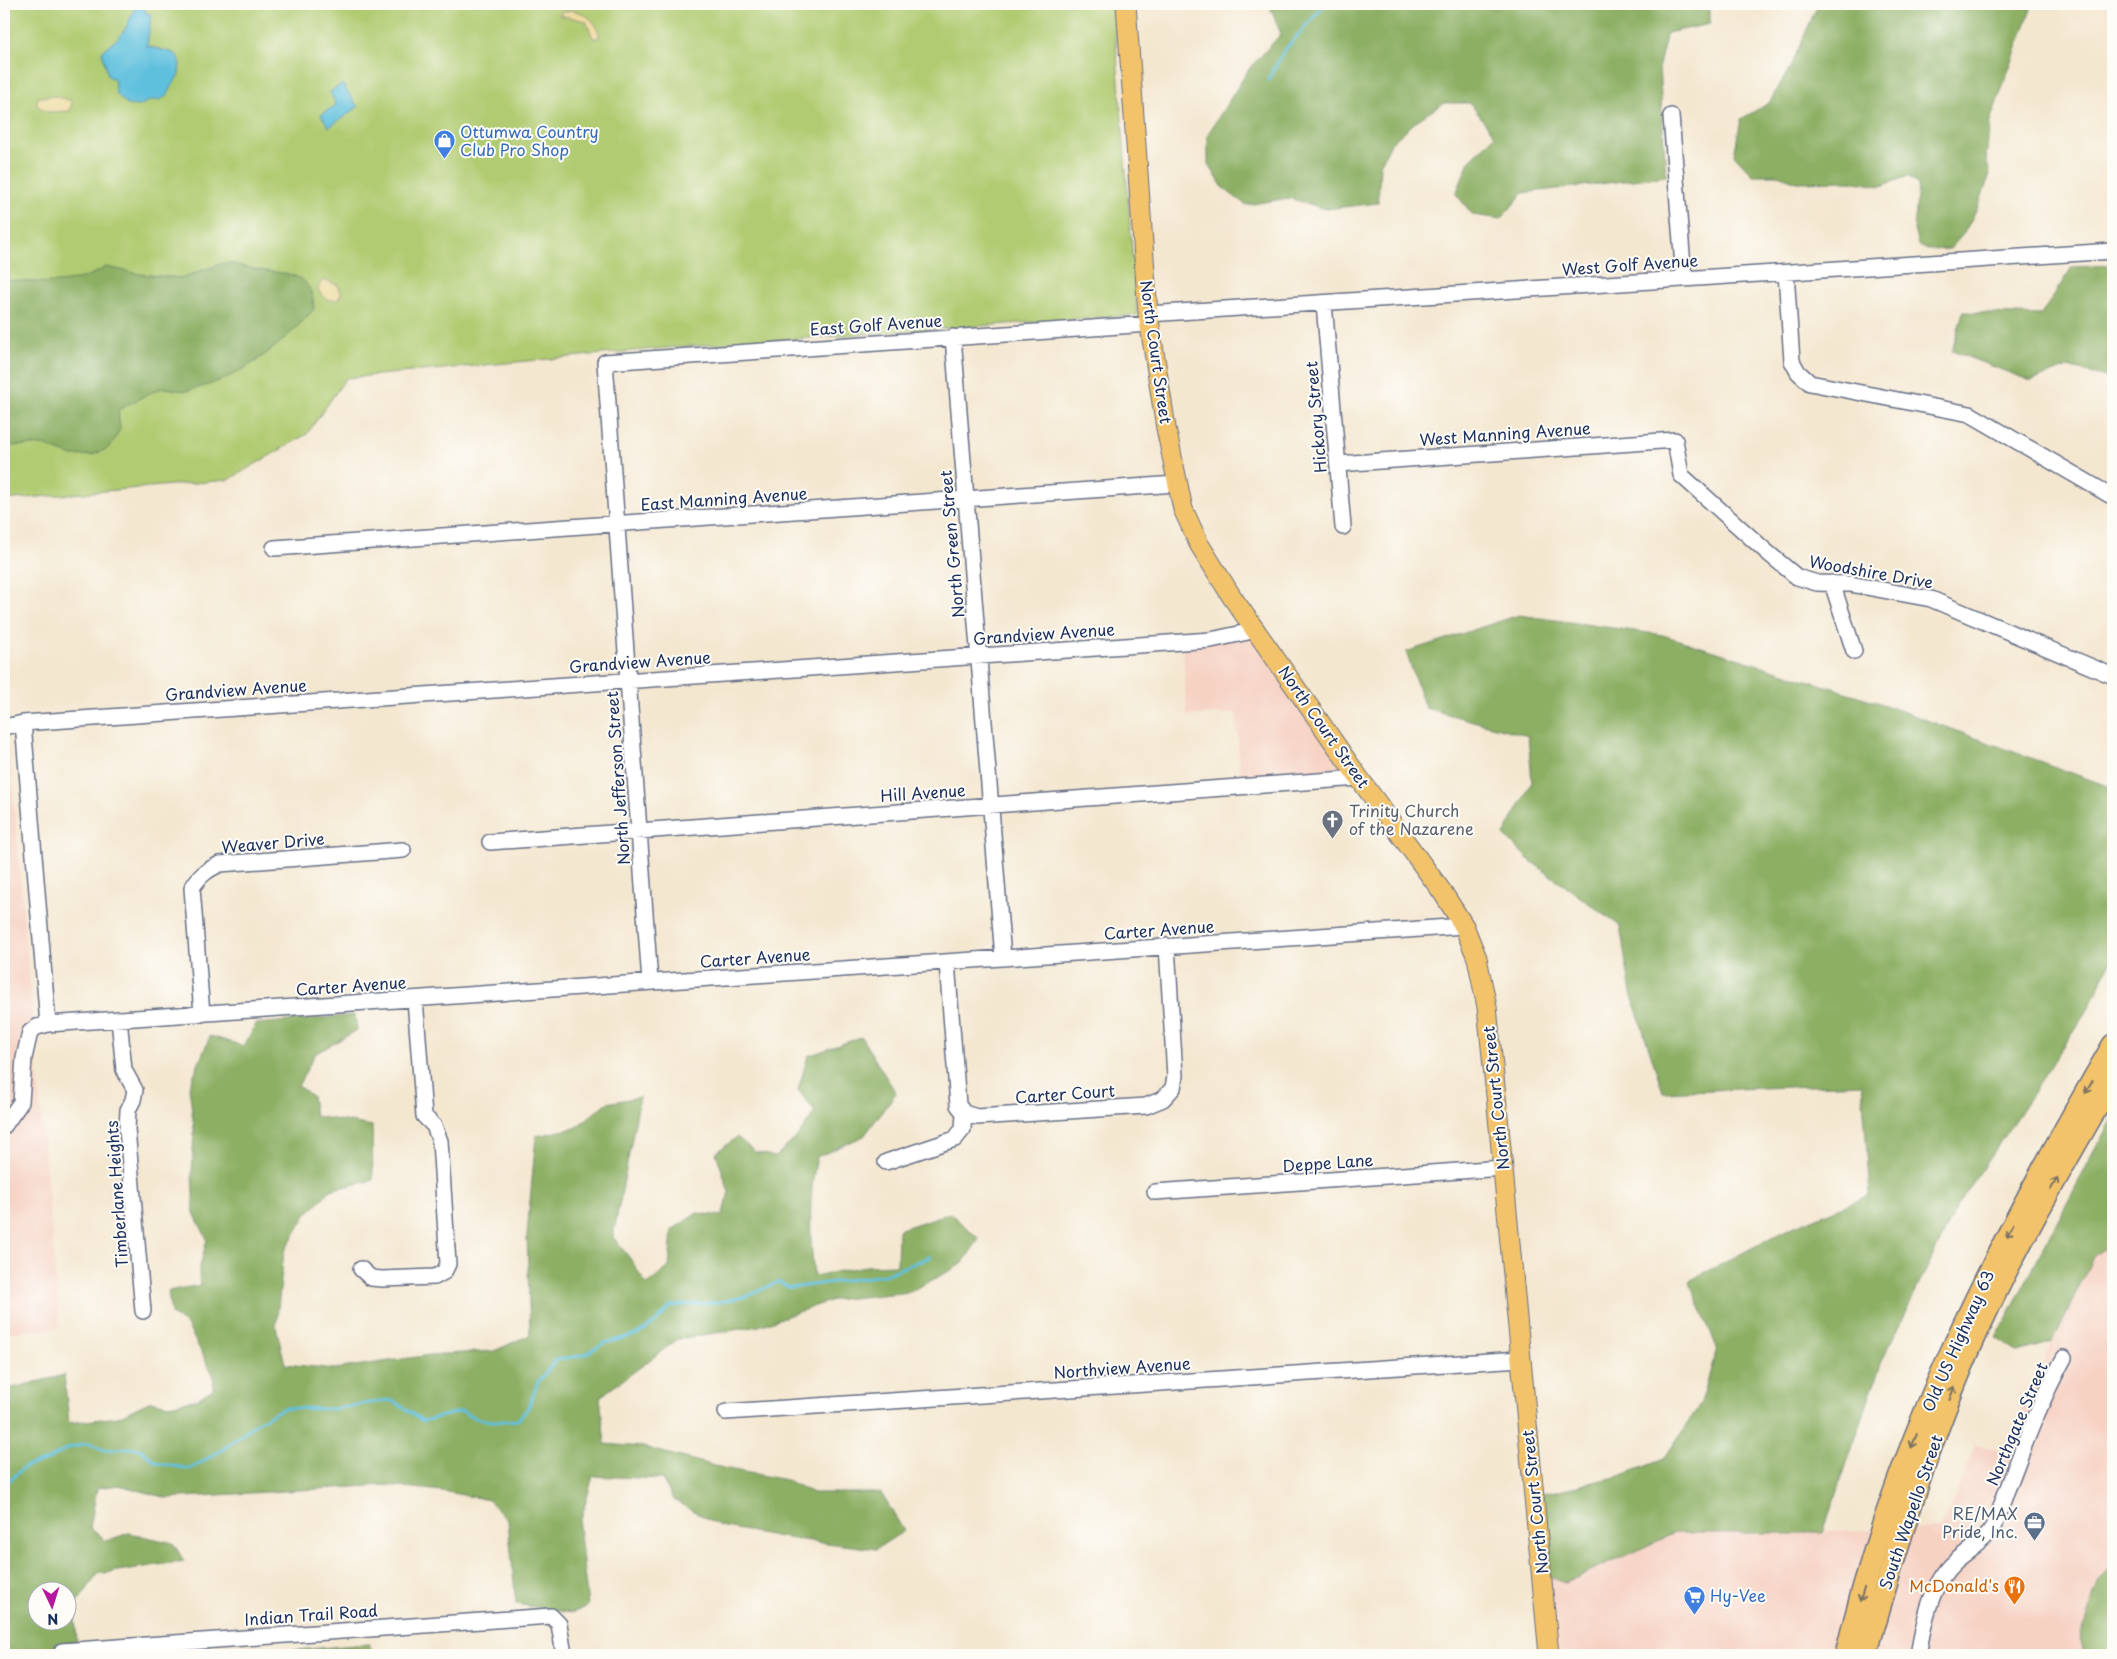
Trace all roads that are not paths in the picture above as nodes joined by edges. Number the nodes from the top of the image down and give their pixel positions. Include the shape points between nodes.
1 (1126, 4) edge
2 (1671, 116) dead end
3 (2113, 252) edge
4 (1786, 273) junction
5 (1684, 279) junction
6 (1324, 303) junction
7 (1149, 319) junction
8 (953, 337) junction
9 (605, 362) joint
10 (1675, 440) joint
11 (1338, 464) junction
12 (1176, 484) junction
13 (2113, 498) edge
14 (966, 499) junction
15 (617, 524) junction
16 (1343, 528) dead end
17 (274, 548) dead end
18 (1832, 584) junction
19 (1257, 630) junction
20 (1854, 651) dead end
21 (979, 656) junction
22 (2113, 676) edge
23 (628, 681) junction
24 (24, 722) junction
25 (4, 728) edge
26 (1359, 778) junction
27 (990, 805) junction
28 (639, 831) junction
29 (490, 842) dead end
30 (403, 850) dead end
31 (1464, 926) junction
32 (1167, 946) junction
33 (1003, 958) junction
34 (947, 962) junction
35 (650, 982) junction
36 (415, 999) junction
37 (202, 1014) junction
38 (119, 1019) junction
39 (48, 1024) junction
40 (2113, 1045) edge
41 (2113, 1079) edge
42 (964, 1113) junction
43 (4, 1126) edge
44 (886, 1162) dead end
45 (1503, 1168) junction
46 (1155, 1192) dead end
47 (361, 1269) dead end
48 (143, 1311) dead end
49 (2064, 1358) dead end
50 (1520, 1359) junction
51 (726, 1412) dead end
52 (62, 1651) dead end
53 (564, 1655) edge
54 (1549, 1655) edge
55 (1846, 1655) edge
56 (1866, 1655) edge
57 (1918, 1655) edge

1 - 7 main road, North Court Street
2 - 5 street
3 - 4 street, West Golf Avenue
4 - 5 street, West Golf Avenue
4 - 13 street via 1792,361 1810,383 1970,414
5 - 6 street, West Golf Avenue
6 - 7 street, West Golf Avenue
6 - 11 street, Hickory Street
7 - 8 street, East Golf Avenue
7 - 12 main road, North Court Street
8 - 9 street, East Golf Avenue
8 - 14 street, North Green Street
9 - 15 street, North Jefferson Street
10 - 11 street, West Manning Avenue
10 - 18 street, Woodshire Drive via 1681,475 1797,576
11 - 16 street, Hickory Street
12 - 14 street, East Manning Avenue
12 - 19 main road, North Court Street via 1199,544
14 - 15 street, East Manning Avenue
14 - 21 street, North Green Street
15 - 17 street, East Manning Avenue
15 - 23 street, North Jefferson Street
18 - 20 street
18 - 22 street, Woodshire Drive via 1850,584 1931,599
19 - 21 street, Grandview Avenue via 1211,640
19 - 26 main road, North Court Street
21 - 23 street, Grandview Avenue
21 - 27 street, North Green Street
23 - 24 street, Grandview Avenue
23 - 28 street, North Jefferson Street
24 - 25 street, Grandview Avenue
24 - 39 street
26 - 27 street, Hill Avenue
26 - 31 main road, North Court Street via 1410,845
27 - 28 street, Hill Avenue
27 - 33 street, North Green Street
28 - 29 street, Hill Avenue
28 - 35 street, North Jefferson Street
30 - 37 street, Weaver Drive via 220,864 198,877 192,888
31 - 32 street, Carter Avenue
31 - 45 main road, North Court Street via 1484,987
32 - 33 street, Carter Avenue
32 - 42 street, Carter Court via 1175,1076 1173,1088 1163,1100 1146,1106 1040,1114 977,1117
33 - 34 street, Carter Avenue
34 - 35 street, Carter Avenue
34 - 42 street via 958,1105
35 - 36 street, Carter Avenue
36 - 37 street, Carter Avenue
36 - 47 street via 424,1116 434,1126 440,1141 448,1264 444,1272 435,1277 371,1278
37 - 38 street, Carter Avenue
38 - 39 street, Carter Avenue
38 - 48 street, Timberlane Heights via 124,1070 135,1090 128,1110 127,1129
39 - 43 street via 30,1032 24,1058 21,1102
40 -> 55 highway, Old US Highway 63 via 2009,1231 1934,1392 1891,1496
56 -> 41 highway, South Wapello Street via 1894,1556 1966,1359 2016,1252
42 - 44 street via 963,1129 955,1139
45 - 46 street, Deppe Lane
45 - 50 main road, North Court Street
49 - 57 street, Northgate Street via 2008,1485 1996,1522 1983,1540 1948,1568 1940,1580 1928,1611
50 - 51 street, Northview Avenue
50 - 54 main road, North Court Street
52 - 53 street, Indian Trail Road via 551,1616 559,1624

